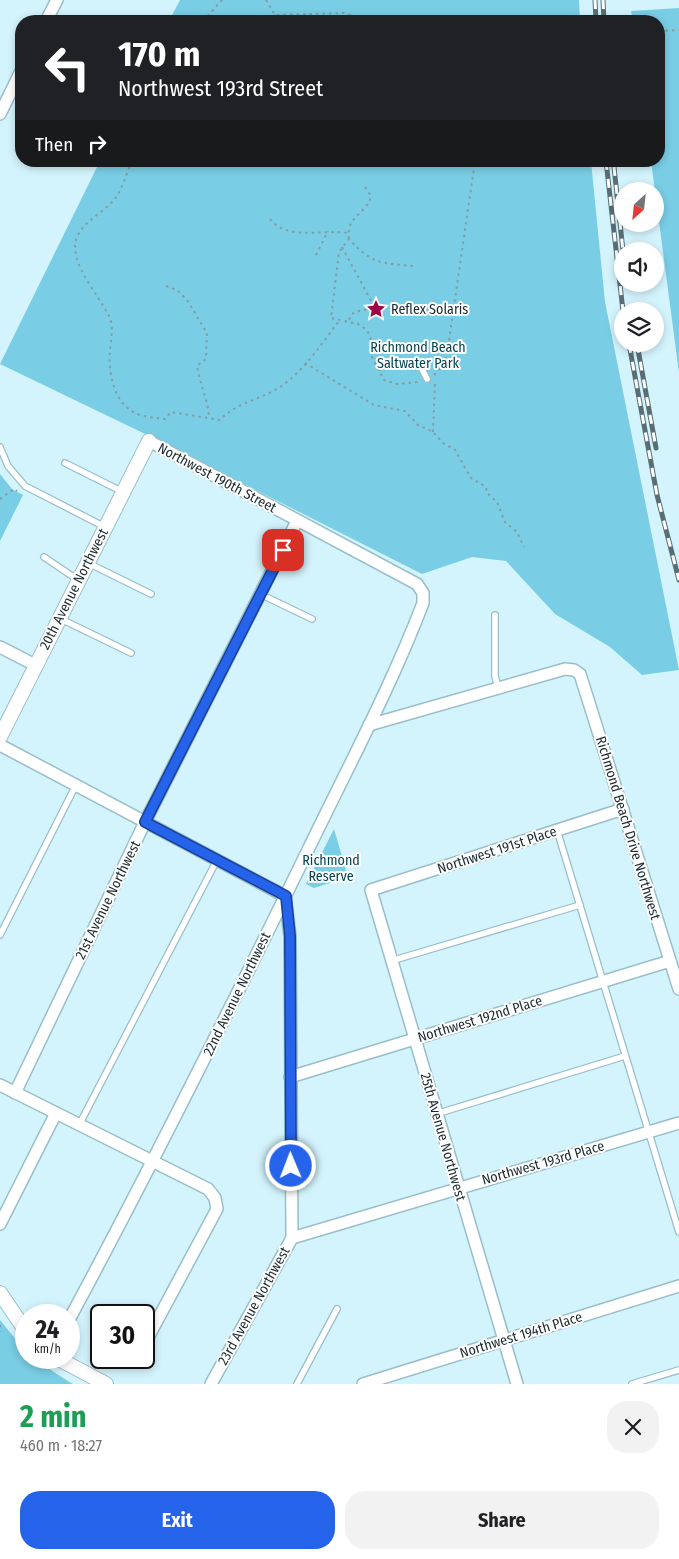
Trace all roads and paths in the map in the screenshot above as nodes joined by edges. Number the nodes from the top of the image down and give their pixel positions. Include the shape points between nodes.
1 (57, 0) edge
2 (222, 0) edge
3 (266, 0) edge
4 (49, 15) edge
5 (208, 15) edge
6 (275, 15) joint
7 (350, 15) edge
8 (679, 30) edge
9 (665, 31) edge
10 (15, 83) edge
11 (0, 114) edge
12 (129, 167) edge
13 (474, 167) edge
14 (363, 184) dead end
15 (270, 219) dead end
16 (328, 231) junction
17 (348, 233) junction
18 (349, 239) junction
19 (342, 247) junction
20 (316, 255) dead end
21 (413, 266) dead end
22 (166, 286) dead end
23 (339, 321) junction
24 (347, 322) junction
25 (305, 363) junction
26 (392, 364) dead end
27 (422, 369) dead end
28 (378, 370) junction
29 (435, 375) junction
30 (427, 379) junction
31 (209, 418) junction
32 (433, 432) junction
33 (149, 441) joint
34 (0, 447) edge
35 (65, 463) dead end
36 (14, 489) dead end
37 (123, 492) junction
38 (0, 499) edge
39 (297, 521) junction
40 (105, 528) junction
41 (524, 547) dead end
42 (44, 557) dead end
43 (87, 563) junction
44 (78, 580) junction
45 (417, 584) joint
46 (150, 594) dead end
47 (260, 594) junction
48 (495, 615) dead end
49 (59, 618) junction
50 (312, 619) dead end
51 (0, 647) edge
52 (131, 653) dead end
53 (35, 665) junction
54 (498, 688) junction
55 (368, 725) junction
56 (0, 737) edge
57 (0, 745) edge
58 (76, 785) junction
59 (623, 809) junction
60 (145, 822) junction
61 (557, 830) junction
62 (217, 860) junction
63 (371, 890) joint
64 (286, 896) junction
65 (580, 904) junction
66 (0, 935) edge
67 (391, 961) junction
68 (670, 961) junction
69 (603, 982) junction
70 (679, 989) edge
71 (414, 1040) junction
72 (625, 1056) junction
73 (290, 1077) junction
74 (0, 1085) edge
75 (15, 1093) junction
76 (56, 1113) junction
77 (436, 1114) junction
78 (679, 1123) edge
79 (79, 1125) junction
80 (648, 1132) junction
81 (154, 1162) junction
82 (458, 1188) junction
83 (0, 1224) edge
84 (679, 1232) edge
85 (292, 1238) junction
86 (679, 1286) edge
87 (0, 1293) edge
88 (78, 1304) edge
89 (337, 1309) dead end
90 (15, 1315) edge
91 (0, 1325) edge
92 (155, 1325) edge
93 (0, 1332) edge
94 (504, 1340) junction
95 (78, 1369) edge
96 (679, 1370) edge
97 (106, 1384) edge
98 (211, 1384) edge
99 (297, 1384) edge
100 (363, 1384) edge
101 (517, 1384) edge
102 (632, 1384) edge

1 - 4 street
2 - 5 path
3 - 6 path
6 - 7 path
8 - 9 path
10 - 11 street
12 - 31 path via 116,196 85,226 77,238 75,249 92,290 110,317 110,377 115,389 134,412 165,419 170,412
13 - 29 path via 447,354
14 - 17 path via 371,196 369,203 352,219
15 - 16 path via 274,225 298,234
16 - 17 path
16 - 20 path
17 - 18 path
18 - 19 path
18 - 21 path via 361,252 378,262
19 - 23 path via 331,318
19 - 24 path via 375,308 354,312
22 - 31 path via 177,290 187,300 207,333 206,359 197,366
23 - 24 path
23 - 25 path
24 - 28 path via 367,330 372,342 371,355
25 - 31 path via 283,385 229,411 220,420
25 - 32 path via 374,405 405,411 418,425
26 - 28 path
27 - 30 lane
28 - 30 path via 384,380 396,384
29 - 30 path
29 - 32 path
32 - 41 path via 455,450 471,478 486,487 505,522 517,532
33 - 37 street, 20th Avenue Northwest
33 - 39 street, Northwest 190th Street
34 - 40 lane via 8,466 25,486
35 - 37 lane
36 - 38 path
37 - 40 street, 20th Avenue Northwest
39 - 45 street, Northwest 190th Street
39 - 47 street, 21st Avenue Northwest
40 - 43 street, 20th Avenue Northwest
42 - 44 lane
43 - 44 street, 20th Avenue Northwest
43 - 46 lane
44 - 49 street, 20th Avenue Northwest
45 - 55 street, 22nd Avenue Northwest via 423,593 423,603
47 - 50 lane
47 - 60 street, 21st Avenue Northwest
48 - 54 lane via 495,676
49 - 52 lane
49 - 53 street, 20th Avenue Northwest
51 - 53 street
53 - 56 street, 20th Avenue Northwest
54 - 55 street
54 - 59 street, Richmond Beach Drive Northwest via 565,668 580,674
55 - 64 street, 22nd Avenue Northwest
57 - 58 street
58 - 60 street
58 - 66 lane
59 - 61 street, Northwest 191st Place
59 - 68 street, Richmond Beach Drive Northwest
60 - 62 street
60 - 75 street, 21st Avenue Northwest
61 - 63 street, Northwest 191st Place
61 - 65 lane
62 - 64 street
62 - 79 lane
63 - 67 street, 25th Avenue Northwest
64 - 73 street, 23rd Avenue Northwest via 290,936
64 - 81 street, 22nd Avenue Northwest
65 - 67 lane
65 - 69 lane
67 - 71 street, 25th Avenue Northwest
68 - 69 street, Northwest 192nd Place
68 - 70 street, Richmond Beach Drive Northwest
69 - 71 street, Northwest 192nd Place
69 - 72 lane
71 - 73 street, Northwest 192nd Place
71 - 77 street, 25th Avenue Northwest
72 - 77 lane
72 - 80 lane
73 - 85 street, 23rd Avenue Northwest
74 - 75 street
75 - 76 street
76 - 79 street
76 - 83 street
77 - 82 street, 25th Avenue Northwest
78 - 80 street, Northwest 193rd Place
79 - 81 street
80 - 82 street, Northwest 193rd Place
80 - 84 lane
81 - 88 street, 22nd Avenue Northwest
81 - 92 street via 208,1189 215,1198 217,1210
82 - 85 street, Northwest 193rd Place
82 - 94 street, 25th Avenue Northwest
85 - 98 street, 23rd Avenue Northwest
86 - 94 street, Northwest 194th Place
87 - 90 street
89 - 99 lane
91 - 93 path
94 - 100 street, Northwest 194th Place
94 - 101 street, 25th Avenue Northwest
95 - 97 street
96 - 102 lane

